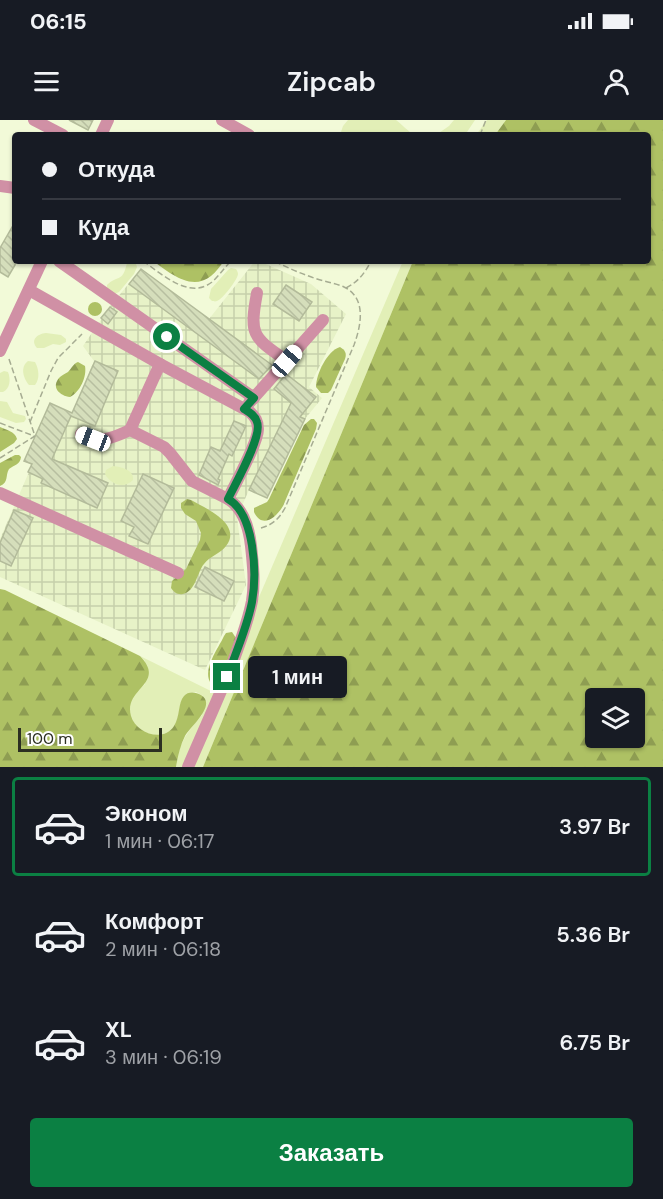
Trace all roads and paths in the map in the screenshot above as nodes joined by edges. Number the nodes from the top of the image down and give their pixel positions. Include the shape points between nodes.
1 (34, 120) edge
2 (222, 120) edge
3 (51, 128) edge
4 (244, 132) edge
5 (41, 264) edge
6 (63, 264) edge
7 (147, 264) edge
8 (228, 264) edge
9 (280, 264) edge
10 (370, 264) edge
11 (346, 288) junction
12 (29, 290) junction
13 (257, 293) dead end
14 (322, 320) dead end
15 (6, 325) edge
16 (92, 325) junction
17 (2, 348) edge
18 (287, 361) junction
19 (160, 364) junction
20 (254, 398) junction
21 (244, 409) junction
22 (30, 422) junction
23 (0, 423) edge
24 (130, 430) junction
25 (81, 434) dead end
26 (35, 436) junction
27 (0, 458) edge
28 (0, 493) edge
29 (228, 499) junction
30 (249, 531) junction
31 (178, 573) dead end
32 (188, 767) edge

1 - 3 street
2 - 4 street
5 - 12 street
6 - 20 street
7 - 8 path via 178,285 195,288 210,284
9 - 11 path
10 - 11 path via 360,279
11 - 30 path via 359,304 360,323 354,345 281,516 267,527
12 - 15 street
12 - 16 street
13 - 18 street via 255,333 264,345
14 - 18 street
15 - 17 street
16 - 19 street
16 - 22 path via 58,358
17 - 22 path
18 - 20 street
19 - 21 street
19 - 24 street
20 - 21 street
21 - 29 street via 258,422 258,435
22 - 26 path
23 - 26 path
24 - 25 street via 106,440
24 - 29 street via 164,447 192,482
26 - 27 path
28 - 31 street
29 - 30 street via 240,510
30 - 32 street via 254,578 252,603 242,639

